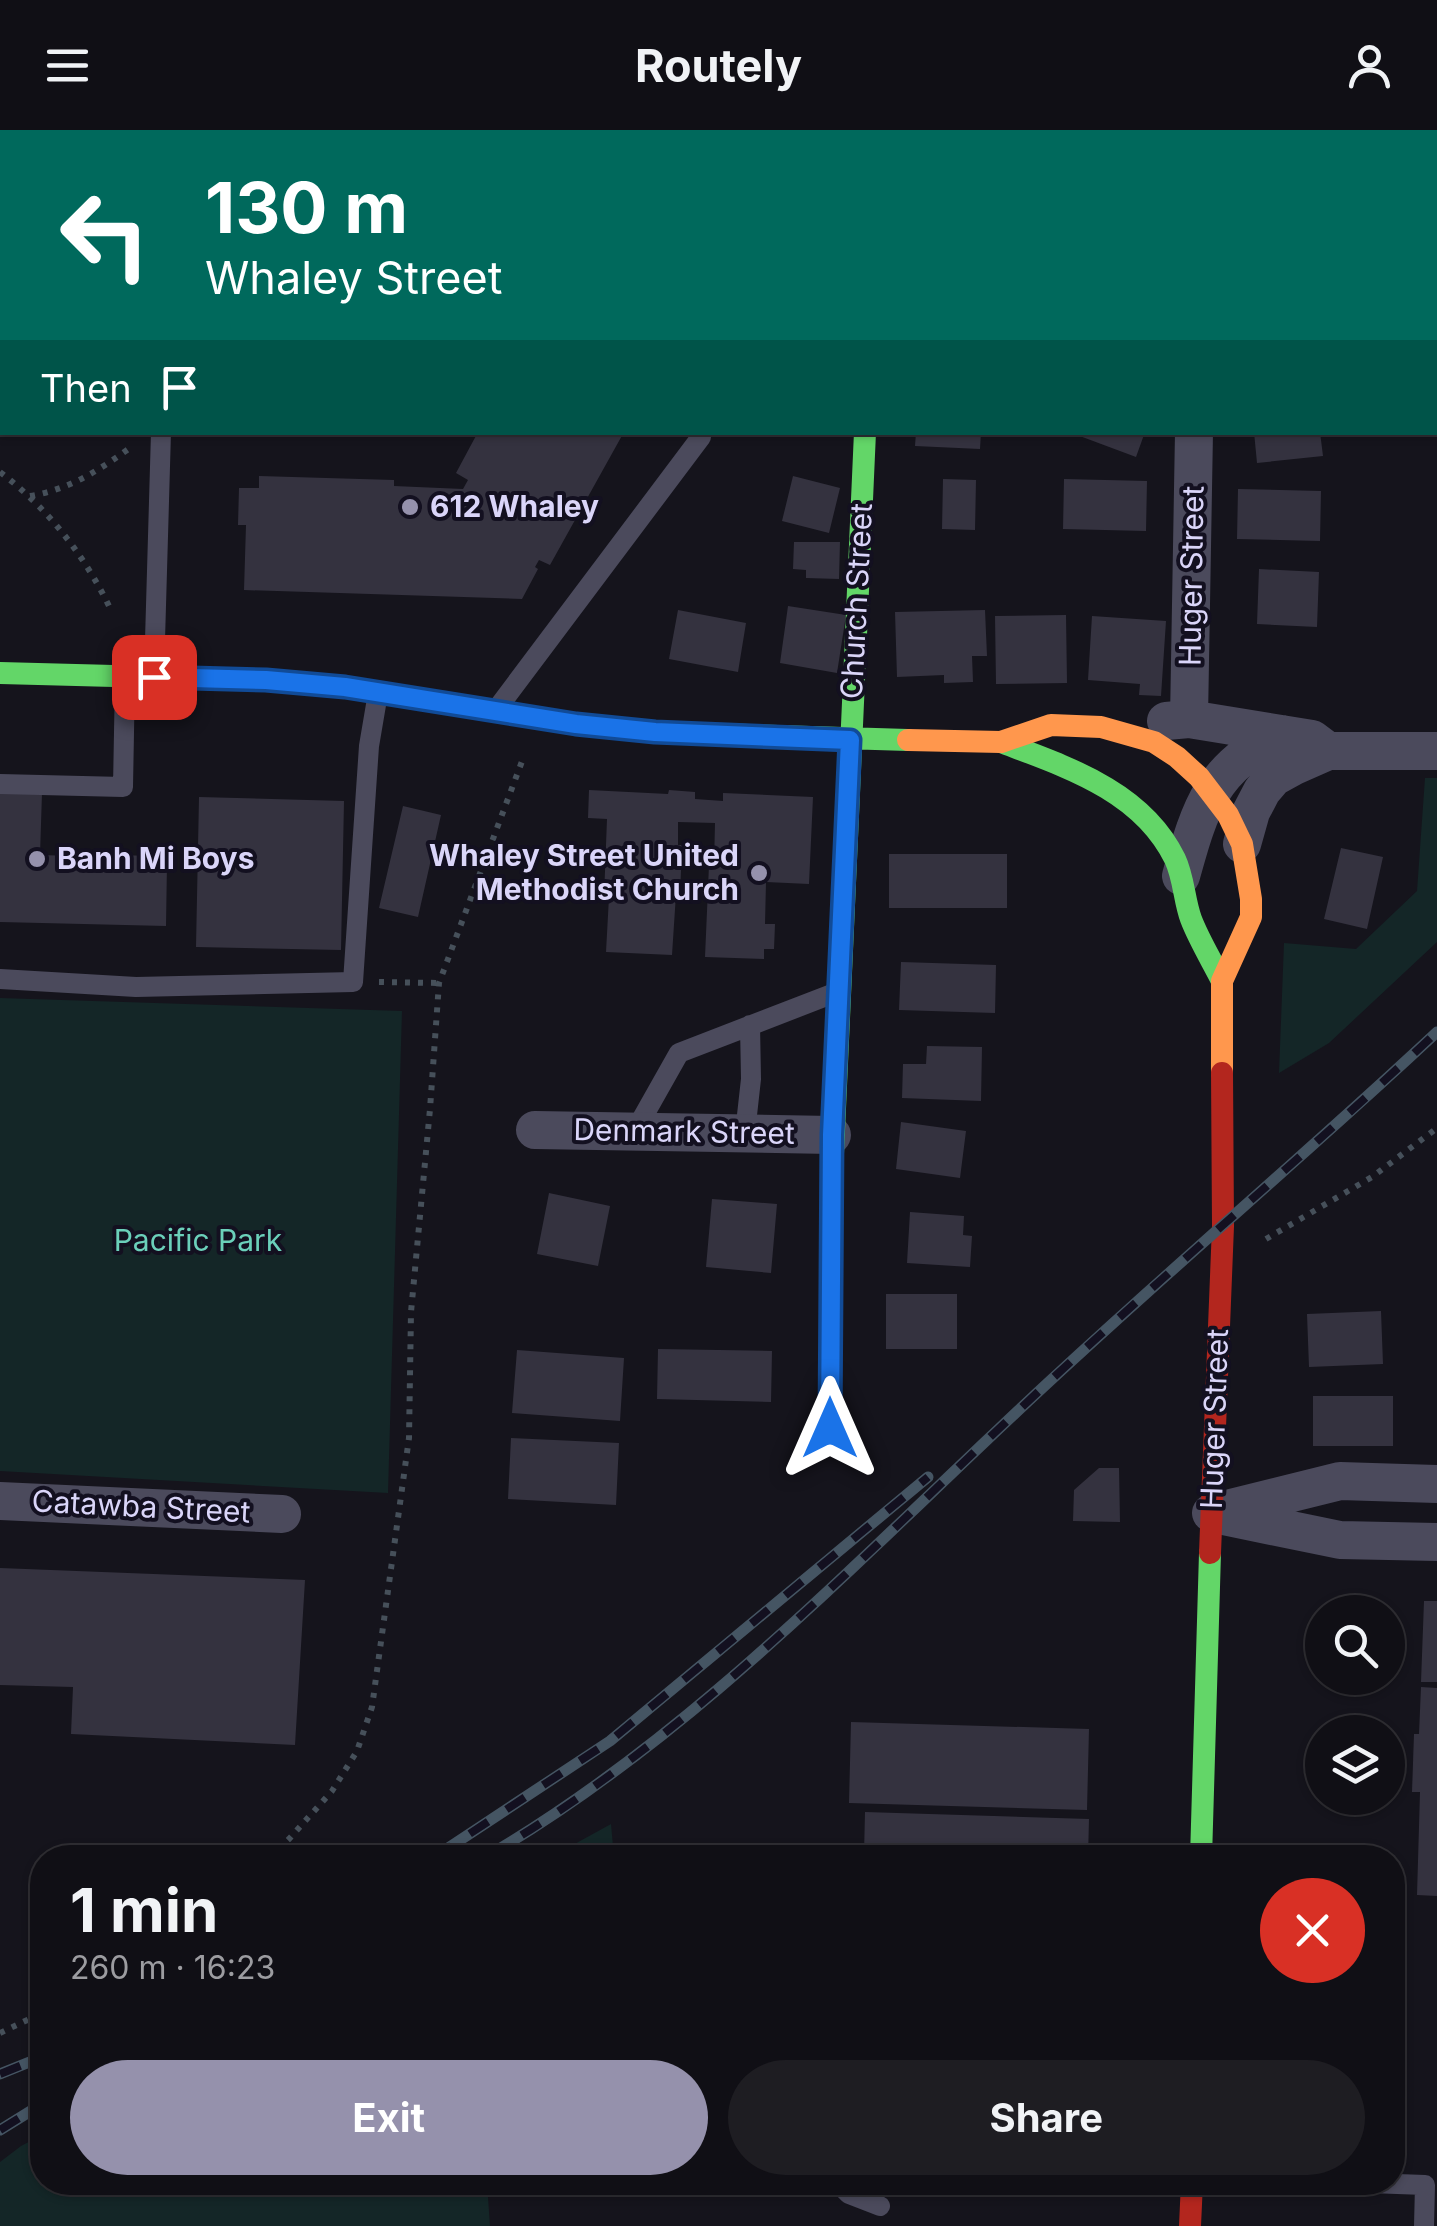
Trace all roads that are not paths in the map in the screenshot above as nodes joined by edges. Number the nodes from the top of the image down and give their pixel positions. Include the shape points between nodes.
1 (161, 435) edge
2 (865, 435) edge
3 (1194, 435) edge
4 (701, 437) dead end
5 (0, 673) edge
6 (126, 676) junction
7 (154, 677) junction
8 (378, 692) junction
9 (494, 712) junction
10 (1189, 719) junction
11 (1101, 727) junction
12 (1282, 734) junction
13 (850, 740) junction
14 (1002, 742) junction
15 (1328, 750) junction
16 (1437, 751) edge
17 (0, 784) edge
18 (1211, 790) junction
19 (1242, 844) junction
20 (1181, 876) junction
21 (0, 979) edge
22 (1222, 981) junction
23 (838, 991) junction
24 (750, 1025) junction
25 (536, 1130) dead end
26 (634, 1131) junction
27 (746, 1133) junction
28 (832, 1135) junction
29 (830, 1428) dead end
30 (1437, 1484) edge
31 (0, 1501) edge
32 (1211, 1513) junction
33 (282, 1514) dead end
34 (1437, 1542) edge
35 (1201, 1845) edge
36 (1405, 2184) edge
37 (852, 2195) edge
38 (1191, 2195) edge
39 (880, 2206) dead end
40 (1190, 2226) edge
41 (1424, 2226) edge

1 - 7 lane
2 - 13 main road, Church Street
3 - 10 street, Huger Street
4 - 9 lane
5 - 6 main road
6 - 7 main road
6 - 17 lane via 123,788
7 - 8 main road
8 - 9 main road
8 - 21 lane via 368,746 353,982 136,986
9 - 13 main road via 655,732
10 - 11 street
10 - 12 street
11 - 14 main road via 1051,725
11 - 18 main road via 1154,742
12 - 15 street via 1312,739
12 - 18 street via 1259,744
13 - 14 main road
13 - 23 main road, Church Street
14 - 20 main road via 1071,768 1132,803 1156,829
15 - 16 street
15 - 19 street via 1274,777
18 - 19 main road
18 - 20 street
19 - 22 main road via 1251,918
20 - 22 main road via 1190,916
22 - 32 main road, Huger Street via 1222,1252
23 - 24 lane
23 - 28 main road, Church Street
24 - 26 lane via 679,1053
24 - 27 lane
25 - 26 street, Denmark Street
26 - 27 street, Denmark Street
27 - 28 street, Denmark Street
28 - 29 main road, Church Street
30 - 32 street via 1340,1481
31 - 33 street, Catawba Street
32 - 34 street via 1340,1540
32 - 35 main road, Huger Street
36 - 41 lane via 1425,2185
37 - 39 lane
38 - 40 main road

